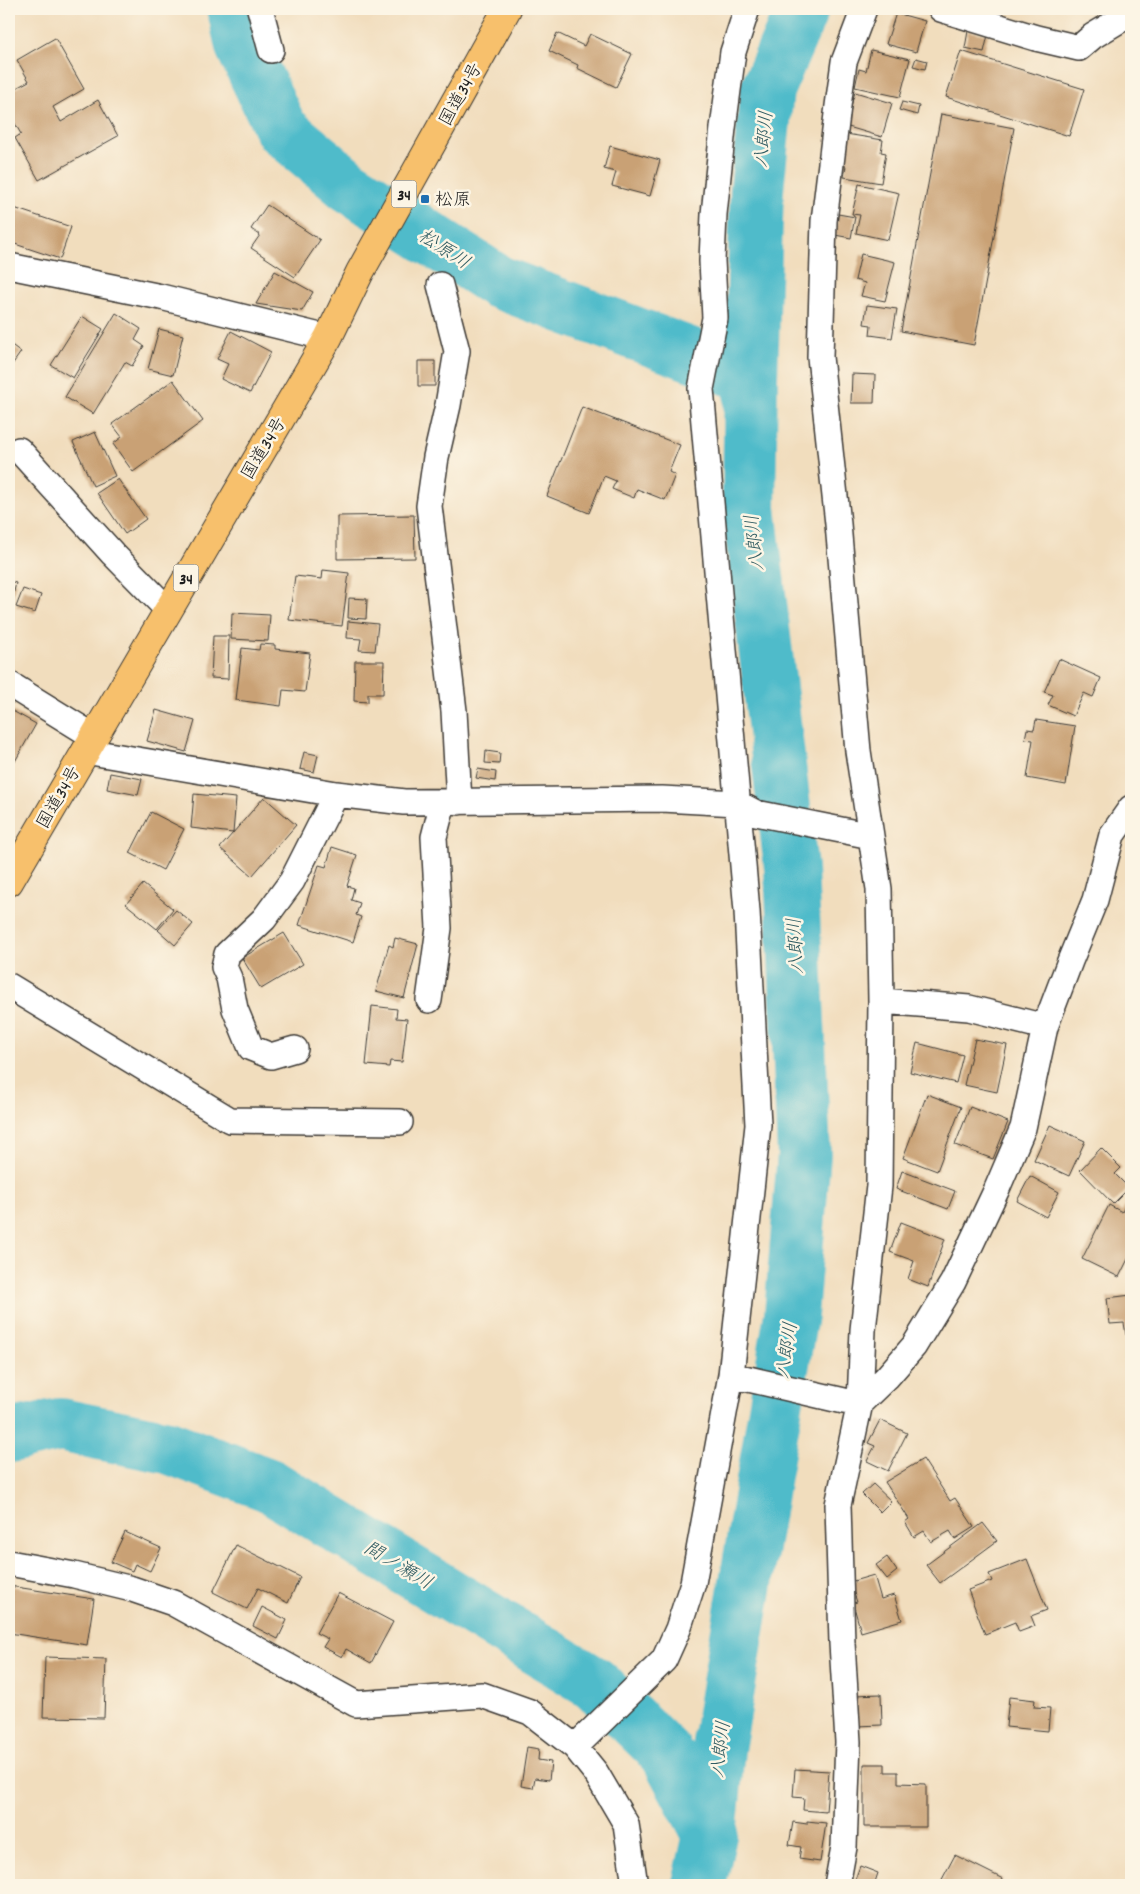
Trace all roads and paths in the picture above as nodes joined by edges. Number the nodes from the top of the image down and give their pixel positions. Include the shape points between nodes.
1 (260, 9) edge
2 (507, 9) edge
3 (747, 9) edge
4 (864, 9) edge
5 (941, 9) edge
6 (1131, 12) edge
7 (271, 50) dead end
8 (9, 266) edge
9 (440, 285) dead end
10 (328, 338) junction
11 (19, 450) dead end
12 (168, 610) junction
13 (9, 684) edge
14 (89, 744) junction
15 (336, 794) junction
16 (451, 802) junction
17 (746, 808) junction
18 (1131, 808) edge
19 (863, 834) junction
20 (9, 882) edge
21 (9, 986) edge
22 (430, 1000) dead end
23 (881, 1001) junction
24 (1045, 1027) junction
25 (294, 1049) dead end
26 (400, 1122) dead end
27 (731, 1375) junction
28 (852, 1402) junction
29 (9, 1563) edge
30 (578, 1744) junction
31 (635, 1885) edge
32 (837, 1885) edge

1 - 7 street
2 - 10 highway, 国道34号 / 34 via 360,272
3 - 17 street via 733,52 714,214 715,318 700,389
4 - 19 street via 844,62 838,106 824,221 820,357 838,524
5 - 6 street via 1079,48
8 - 10 street via 160,297
9 - 16 street via 457,350 436,456 430,506 454,711
10 - 12 highway, 国道34号 / 34
11 - 12 street
12 - 14 highway, 国道34号 / 34
13 - 14 street
14 - 15 street
14 - 20 highway, 国道34号 / 34
15 - 16 street via 404,802
15 - 25 street via 292,881 264,919 227,954 224,967 235,1008 251,1048 271,1056
16 - 17 street via 662,799
16 - 22 street via 434,837 439,928
17 - 19 street
17 - 27 street via 747,911 758,1124
18 - 24 street via 1112,835 1096,900
19 - 23 street via 879,890
21 - 26 street via 230,1120
23 - 24 street via 969,1008
23 - 28 street via 879,1186 864,1330
24 - 28 street via 1023,1128 953,1282 914,1346 887,1377
27 - 28 street
27 - 30 street via 693,1583 678,1629 664,1660
28 - 32 street via 838,1505 848,1742 844,1847
29 - 30 street via 74,1575 173,1603 356,1704 482,1695 530,1712
30 - 31 street via 626,1824

